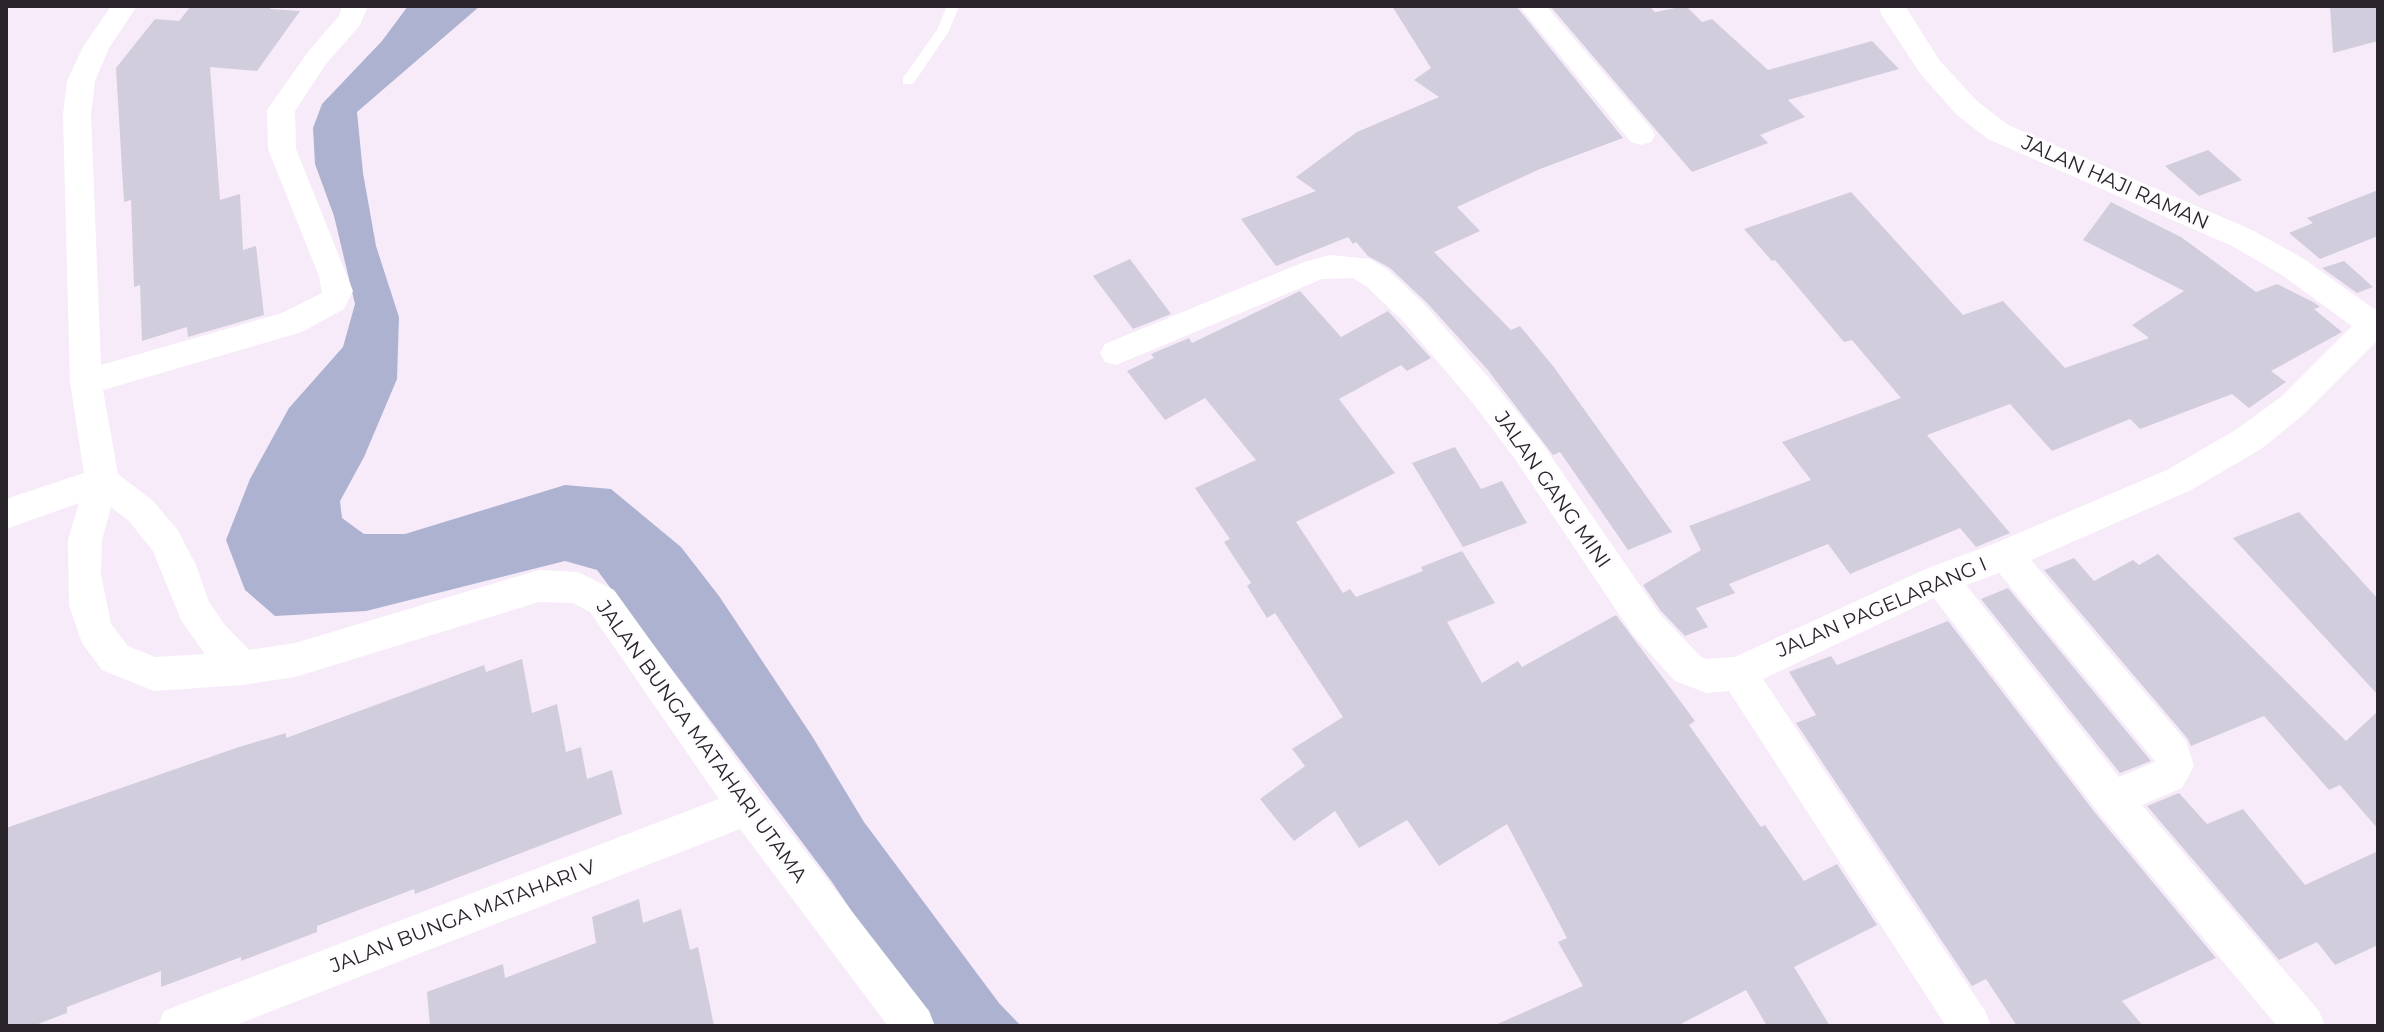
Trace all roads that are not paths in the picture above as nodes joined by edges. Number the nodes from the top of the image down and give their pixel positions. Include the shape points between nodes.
1 (355, 6) edge
2 (953, 6) edge
3 (1532, 6) edge
4 (1892, 6) edge
5 (123, 7) edge
6 (908, 81) dead end
7 (1641, 135) dead end
8 (2375, 322) edge
9 (1116, 353) dead end
10 (86, 382) junction
11 (102, 481) junction
12 (6, 514) edge
13 (2005, 555) junction
14 (1940, 579) junction
15 (242, 668) junction
16 (1738, 673) junction
17 (2112, 799) junction
18 (747, 807) junction
19 (179, 1026) edge
20 (914, 1026) edge
21 (1970, 1026) edge
22 (2304, 1026) edge

1 - 10 street via 351,19 281,110 282,149 334,276 338,291 333,301 291,323
2 - 6 lane via 943,31
3 - 7 street
4 - 8 street, JALAN HAJI RAMAN via 1930,67 1967,108 1998,132 2242,238
5 - 10 street via 81,81 77,115
8 - 13 street, JALAN PAGELARANG I via 2292,406 2249,439 2179,480
9 - 16 street, JALAN GANG MINI via 1315,270 1359,267 1414,313 1484,394 1672,656 1707,676
10 - 11 street
11 - 12 street
11 - 15 street via 141,511 165,540 194,609
11 - 15 street, JALAN BUNGA MATAHARI UTAMA via 85,552 87,605 95,632 115,658 154,674
13 - 14 street, JALAN PAGELARANG I
13 - 17 street via 2173,754 2175,766 2169,775
14 - 16 street, JALAN PAGELARANG I
14 - 17 street
15 - 18 street, JALAN BUNGA MATAHARI UTAMA via 295,660 539,586 578,588 602,601
16 - 21 street
17 - 22 street
18 - 19 street, JALAN BUNGA MATAHARI V
18 - 20 street, JALAN BUNGA MATAHARI UTAMA

